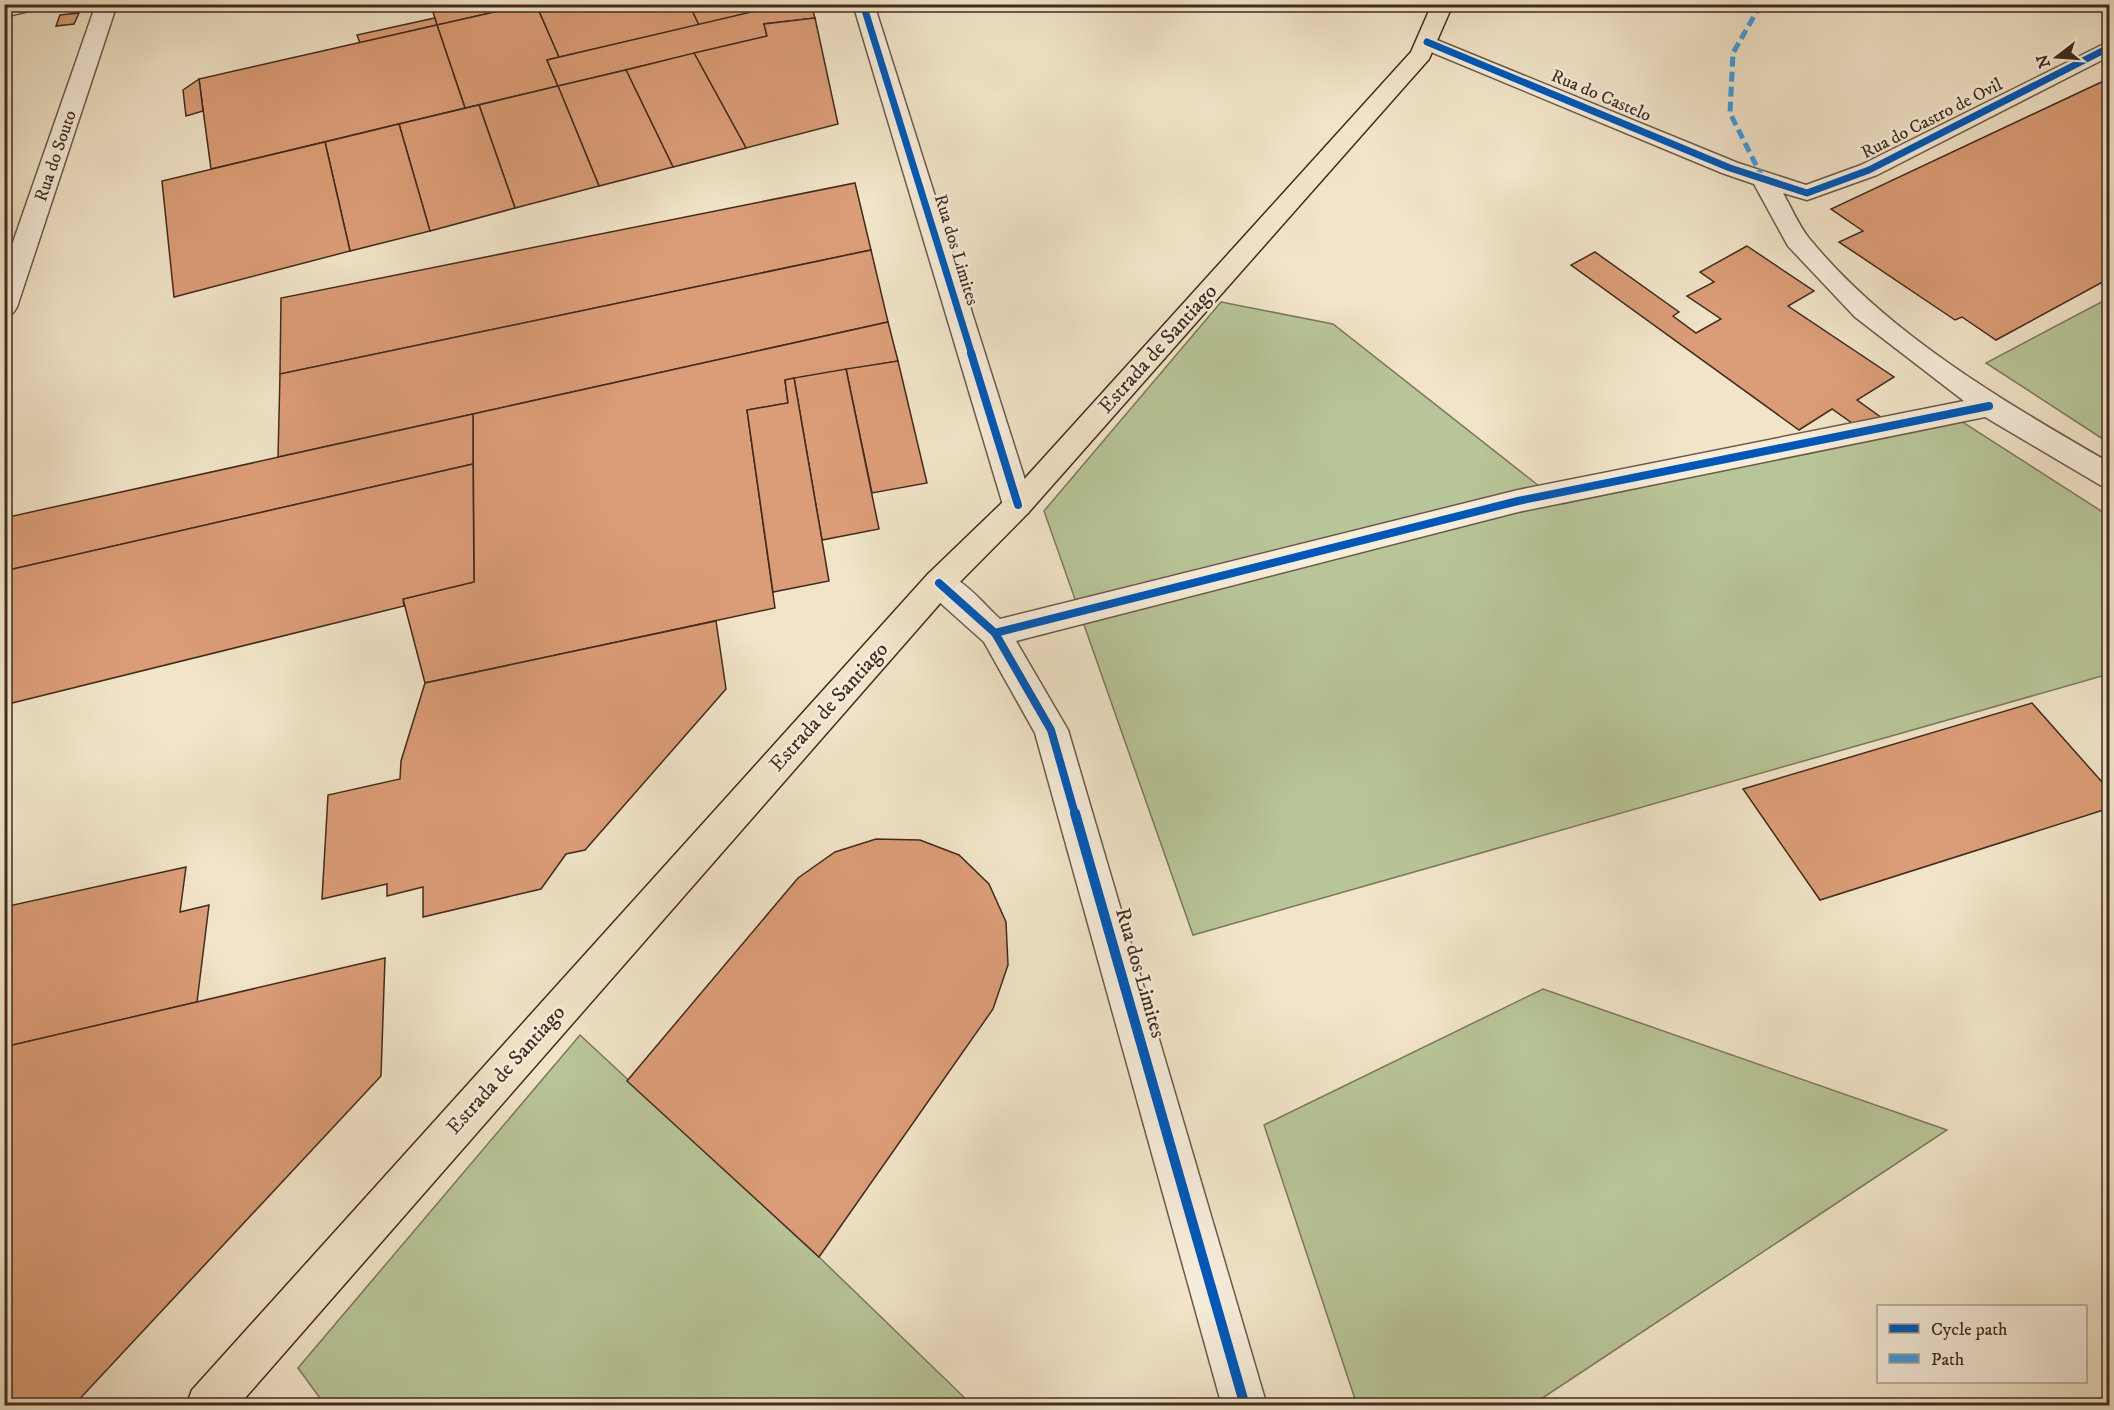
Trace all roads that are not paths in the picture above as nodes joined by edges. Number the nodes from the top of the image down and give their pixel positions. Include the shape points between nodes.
1 (34, 4) edge
2 (107, 4) edge
3 (863, 4) edge
4 (1443, 4) edge
5 (4, 11) edge
6 (1426, 42) junction
7 (2109, 47) edge
8 (1763, 179) junction
9 (4, 307) edge
10 (1989, 406) junction
11 (2109, 477) edge
12 (1018, 505) junction
13 (939, 583) junction
14 (995, 633) junction
15 (208, 1406) edge
16 (1245, 1406) edge

1 - 5 street
2 - 9 street, Rua do Souto
3 - 12 street, Rua dos Limites
4 - 6 main road, Estrada de Santiago
6 - 8 street, Rua do Castelo
6 - 12 main road, Estrada de Santiago via 1421,54
7 - 8 street, Rua do Castro de Ovil via 1869,170 1807,193
8 - 10 street via 1797,240 1864,311
10 - 11 street
10 - 14 street via 1518,501
12 - 13 main road, Estrada de Santiago
13 - 14 street, Rua dos Limites
13 - 15 main road, Estrada de Santiago
14 - 16 street, Rua dos Limites via 1051,730

